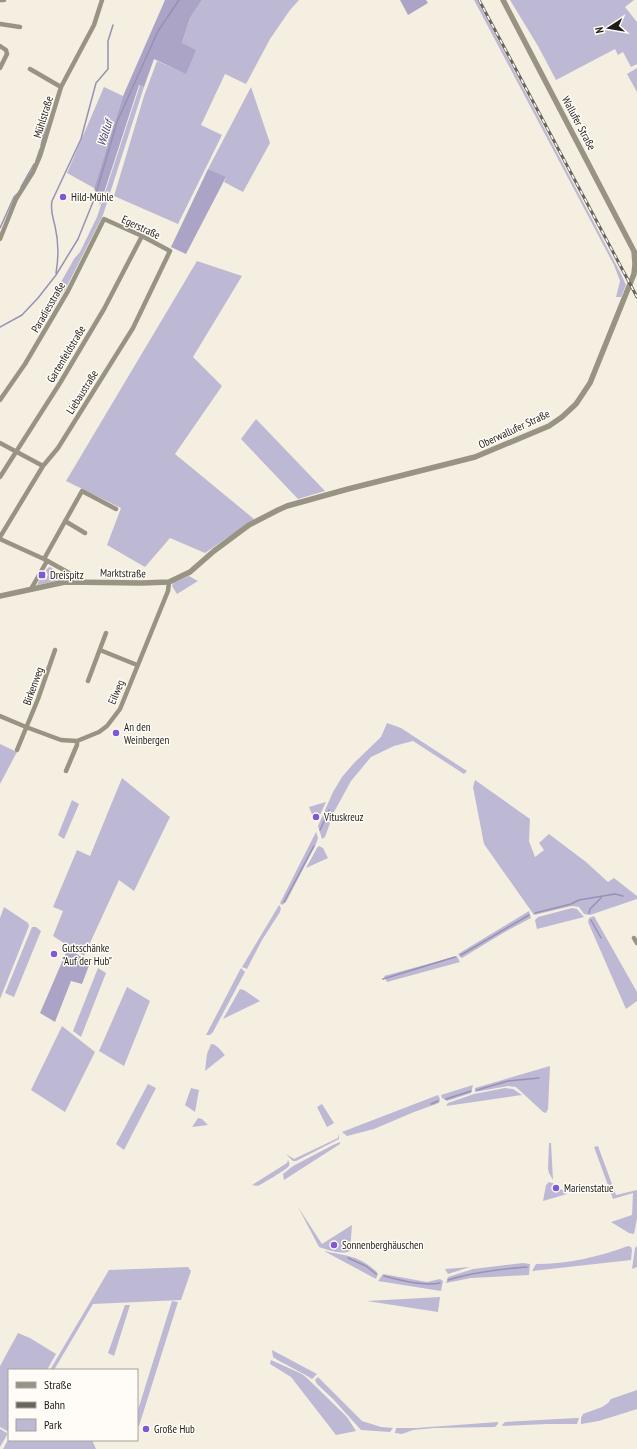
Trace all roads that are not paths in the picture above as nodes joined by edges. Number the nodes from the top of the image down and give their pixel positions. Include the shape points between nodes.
1 (0, 0) edge
2 (4, 0) edge
3 (102, 0) edge
4 (503, 0) edge
5 (0, 24) edge
6 (20, 27) dead end
7 (0, 46) edge
8 (0, 68) edge
9 (30, 69) dead end
10 (61, 87) junction
11 (104, 219) joint
12 (142, 236) junction
13 (0, 239) edge
14 (170, 251) joint
15 (634, 251) junction
16 (637, 256) edge
17 (635, 276) edge
18 (0, 400) edge
19 (0, 443) edge
20 (16, 451) junction
21 (43, 466) junction
22 (0, 477) edge
23 (116, 509) dead end
24 (65, 522) junction
25 (85, 533) dead end
26 (233, 537) joint
27 (0, 538) edge
28 (46, 560) junction
29 (77, 582) junction
30 (169, 582) junction
31 (31, 589) junction
32 (0, 596) edge
33 (106, 634) dead end
34 (55, 650) dead end
35 (100, 650) junction
36 (137, 665) junction
37 (88, 681) dead end
38 (0, 716) edge
39 (26, 727) junction
40 (77, 741) junction
41 (17, 750) dead end
42 (66, 772) dead end
43 (634, 938) dead end
44 (637, 943) edge

1 - 2 street
3 - 10 street, Mühlstraße via 94,24
4 - 15 street, Wallufer Straße
5 - 6 street
7 - 8 street via 7,54
9 - 10 street
10 - 13 street, Mühlstraße via 40,156 16,199
11 - 12 street, Egerstraße
11 - 18 street, Paradiesstraße via 68,291 25,364
12 - 14 street, Egerstraße
12 - 20 street, Gartenfeldstraße via 100,316
14 - 21 street, Liebaustraße via 133,328 58,448
15 - 16 street, Wallufer Straße
15 - 17 street, Oberwallufer Straße
17 - 26 street, Oberwallufer Straße via 590,383 578,402 549,426 483,454 288,506 261,517
19 - 20 street
20 - 21 street
20 - 22 street, Gartenfeldstraße
21 - 27 street, Liebaustraße
23 - 24 street via 82,491
24 - 25 street
24 - 28 street
26 - 30 street, Marktstraße via 190,572
27 - 28 street
28 - 29 street via 71,574
28 - 31 street
29 - 30 street, Marktstraße
29 - 31 street, Marktstraße
30 - 36 street, Eilweg via 168,591
31 - 32 street, Marktstraße
33 - 35 street
34 - 39 street, Birkenweg
35 - 36 street
35 - 37 street
36 - 40 street, Eilweg via 120,708 107,726
38 - 39 street, Eilweg
39 - 40 street, Eilweg via 57,739
39 - 41 street, Birkenweg
40 - 42 street
43 - 44 street

